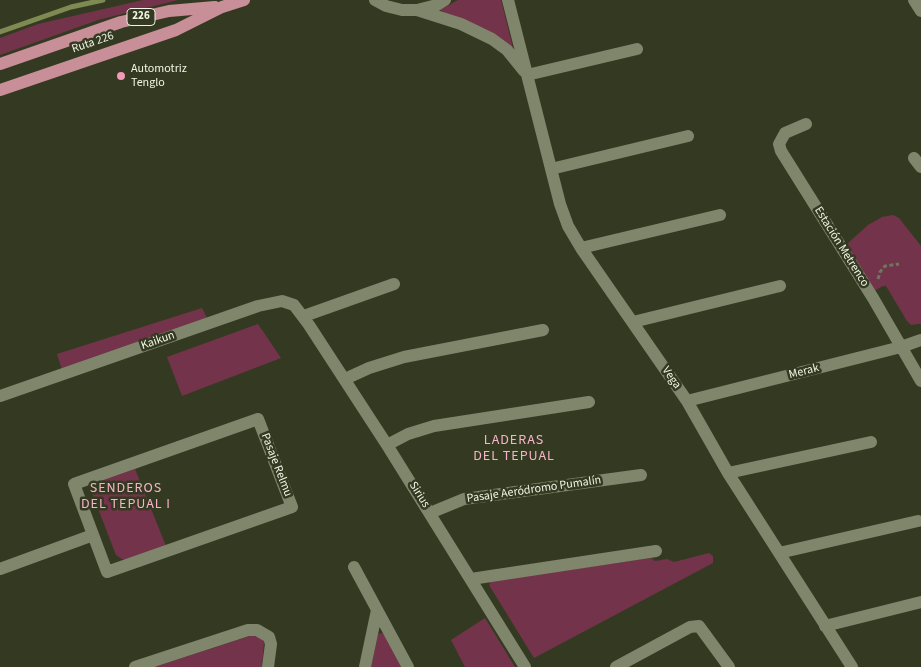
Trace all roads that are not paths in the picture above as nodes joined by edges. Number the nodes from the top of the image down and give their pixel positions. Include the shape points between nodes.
1 (244, 0) edge
2 (375, 0) edge
3 (445, 0) edge
4 (508, 0) edge
5 (914, 0) edge
6 (222, 7) junction
7 (417, 10) junction
8 (921, 12) edge
9 (637, 48) dead end
10 (0, 64) edge
11 (527, 75) junction
12 (0, 90) edge
13 (806, 124) dead end
14 (688, 136) dead end
15 (551, 169) junction
16 (720, 215) dead end
17 (581, 248) junction
18 (394, 284) dead end
19 (780, 286) dead end
20 (306, 320) junction
21 (633, 322) junction
22 (543, 330) dead end
23 (921, 340) edge
24 (901, 347) junction
25 (345, 379) junction
26 (921, 381) edge
27 (0, 396) edge
28 (687, 401) junction
29 (589, 402) dead end
30 (870, 442) dead end
31 (387, 445) junction
32 (728, 473) junction
33 (641, 475) dead end
34 (430, 513) junction
35 (918, 521) dead end
36 (93, 535) junction
37 (656, 551) dead end
38 (779, 553) junction
39 (354, 567) dead end
40 (0, 569) edge
41 (471, 579) junction
42 (921, 602) edge
43 (377, 610) junction
44 (825, 626) junction
45 (135, 667) edge
46 (268, 667) edge
47 (365, 667) edge
48 (408, 667) edge
49 (525, 667) edge
50 (616, 667) edge
51 (729, 667) edge
52 (852, 667) edge

1 - 6 main road, Ruta 226 / 226
2 - 7 street via 402,10
3 - 7 street
4 - 11 street, Vega
5 - 8 street
6 - 10 main road, Ruta 226 / 226 via 169,11 121,22
6 - 12 main road, Ruta 226 / 226 via 176,30
7 - 11 street, Vega via 461,24 492,39
9 - 11 street
11 - 15 street, Vega
13 - 24 street, Estación Metrenco via 785,133 779,144 781,150
14 - 15 street
15 - 17 street, Vega via 568,226
16 - 17 street
17 - 21 street, Vega
18 - 20 street
19 - 21 street
20 - 25 street, Sirius
20 - 27 street, Kaikun via 294,305 282,301 258,306
21 - 28 street, Vega
22 - 25 street via 404,357
23 - 24 street, Merak
24 - 26 street, Estación Metrenco
24 - 28 street, Merak
25 - 31 street, Sirius
28 - 32 street, Vega
29 - 31 street via 434,426
30 - 32 street
31 - 34 street, Sirius
32 - 38 street, Vega
33 - 34 street, Pasaje Aeródromo Pumalín via 464,499
34 - 41 street, Sirius
35 - 38 street
36 - 36 street, Pasaje Relmu via 107,572 292,507 258,419 74,484
36 - 40 street
37 - 41 street
38 - 44 street, Vega
39 - 43 street
41 - 49 street, Sirius
42 - 44 street
43 - 47 street
43 - 48 street
44 - 52 street, Vega
45 - 46 street via 248,630 257,630 269,637
50 - 51 street via 690,627 699,626

